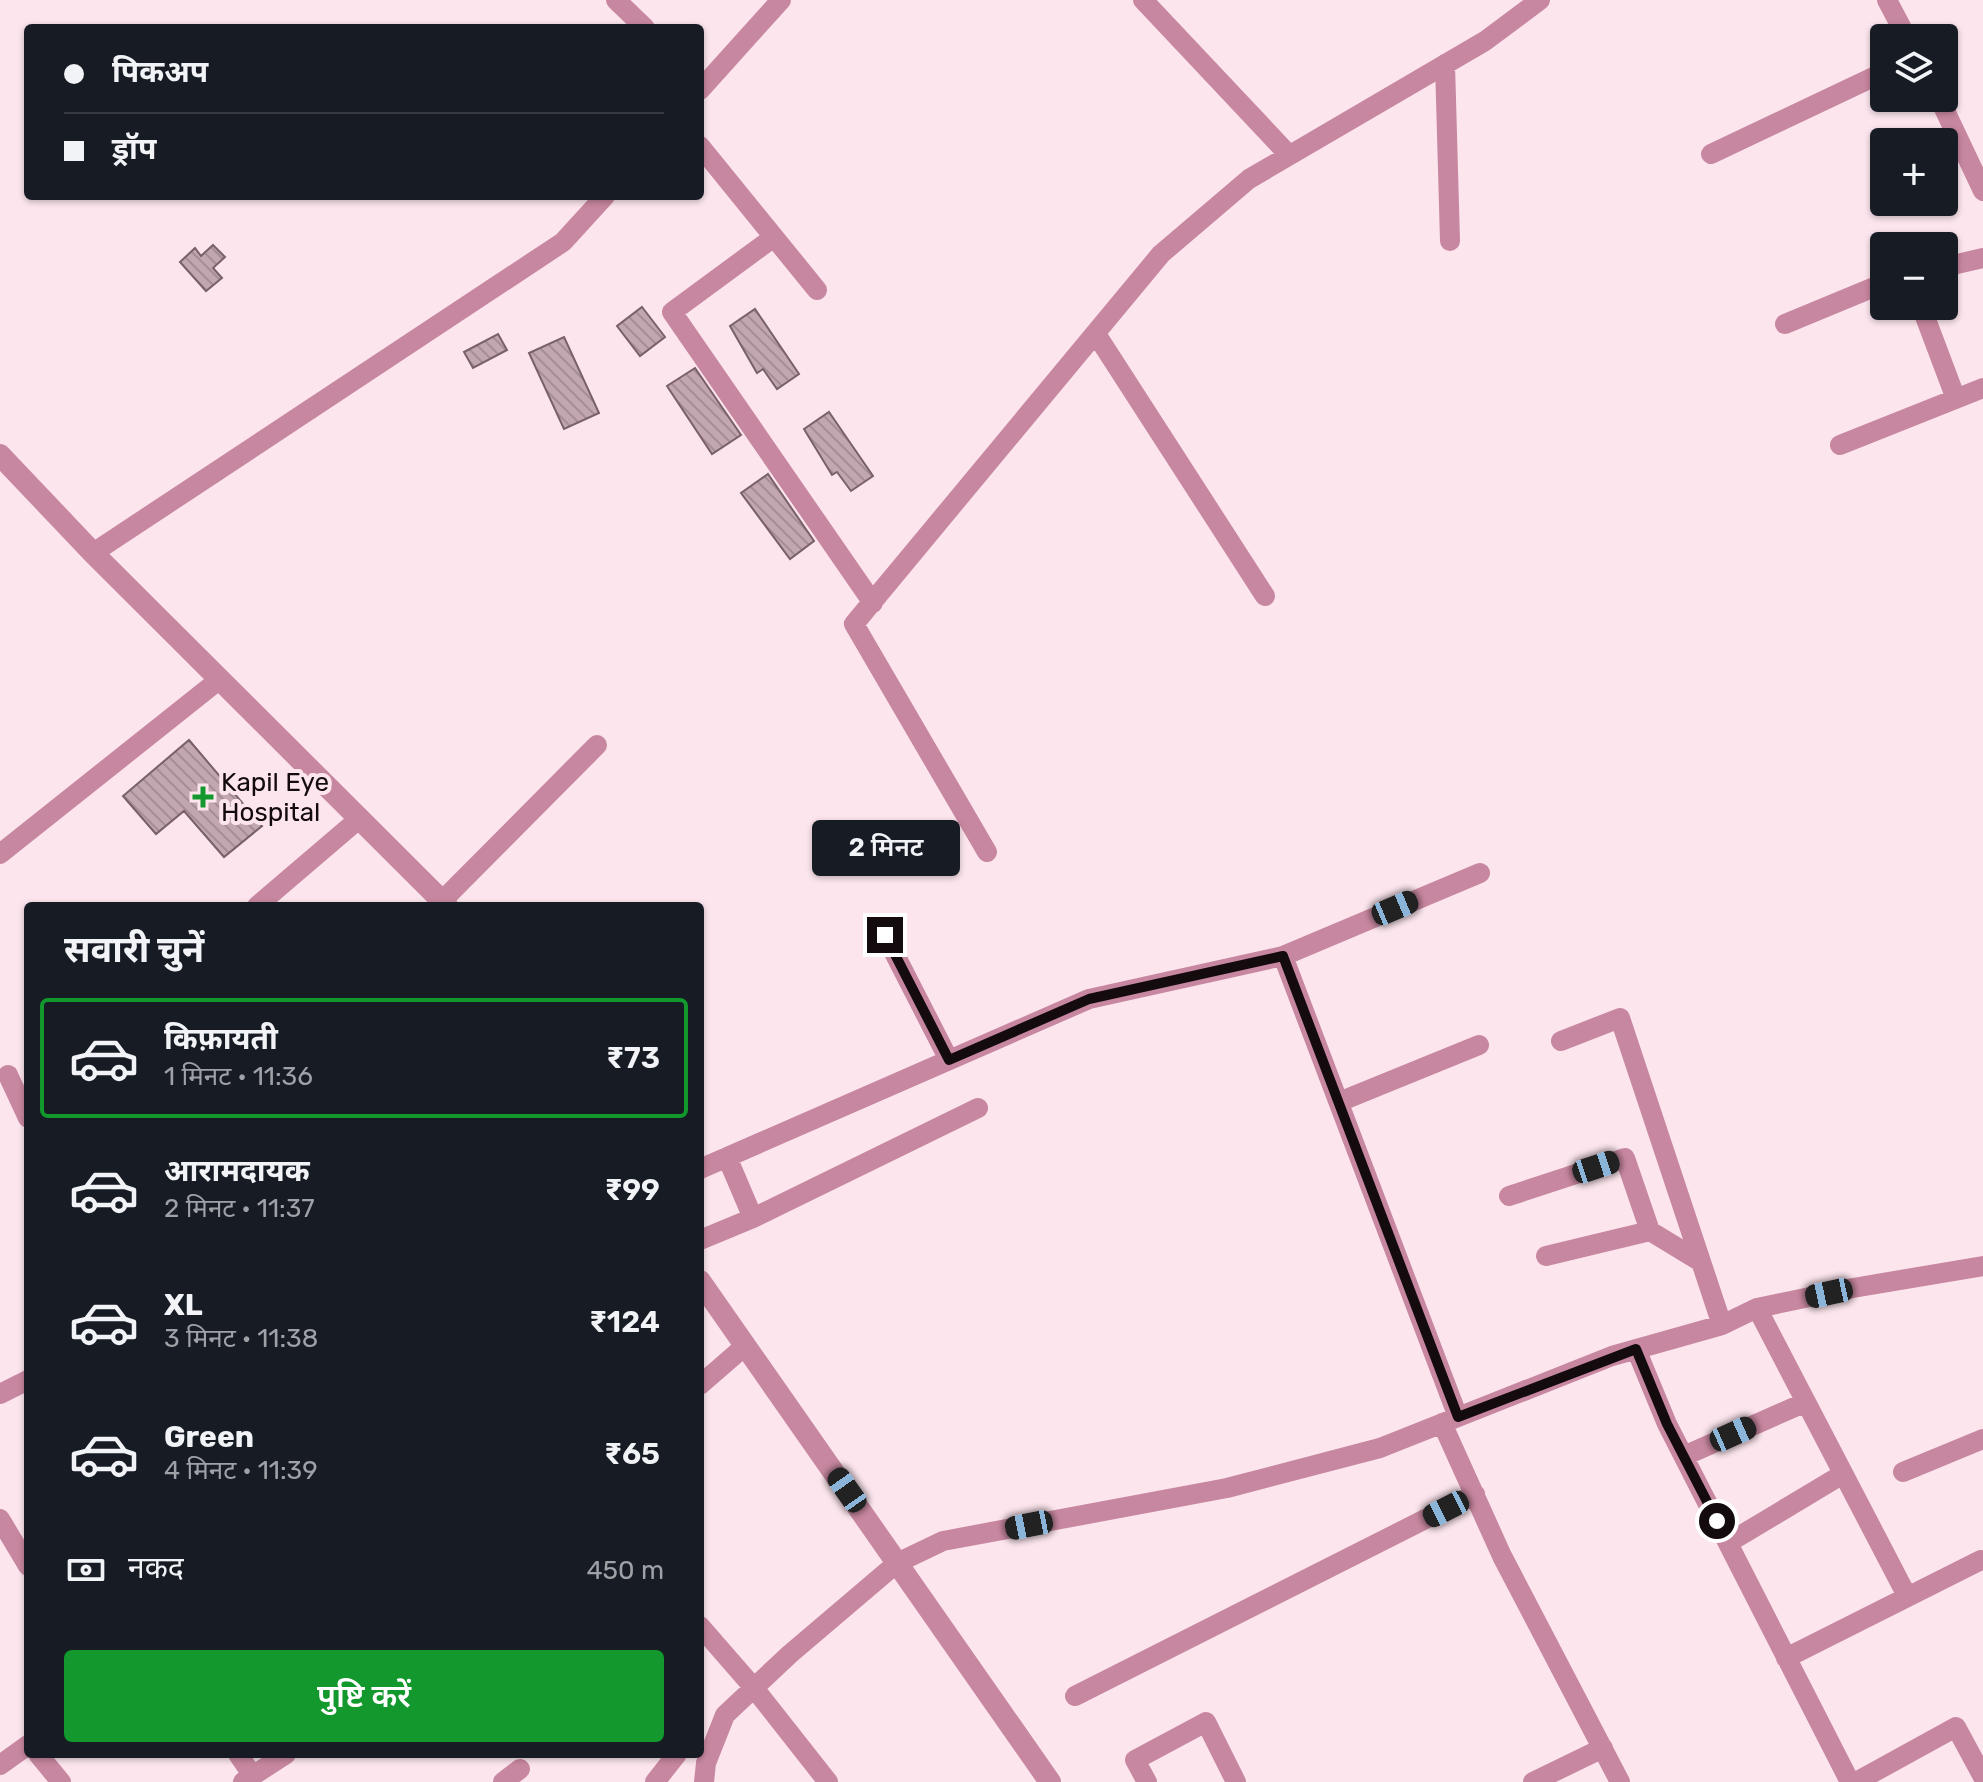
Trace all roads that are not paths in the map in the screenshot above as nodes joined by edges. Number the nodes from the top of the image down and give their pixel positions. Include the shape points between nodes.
1 (616, 0) edge
2 (781, 0) edge
3 (1143, 0) edge
4 (1540, 0) edge
5 (1887, 0) edge
6 (641, 24) edge
7 (1900, 24) edge
8 (1445, 64) junction
9 (1870, 79) edge
10 (704, 83) edge
11 (1946, 112) edge
12 (704, 151) edge
13 (1711, 154) dead end
14 (1289, 155) junction
15 (1983, 191) edge
16 (601, 200) edge
17 (774, 237) junction
18 (1450, 241) dead end
19 (1983, 258) edge
20 (1958, 264) edge
21 (1870, 289) edge
22 (817, 290) dead end
23 (1926, 320) edge
24 (1785, 324) dead end
25 (1096, 334) junction
26 (1983, 388) edge
27 (1956, 399) junction
28 (1840, 445) dead end
29 (0, 455) edge
30 (93, 553) junction
31 (1265, 596) dead end
32 (873, 603) junction
33 (220, 679) junction
34 (597, 745) dead end
35 (360, 818) junction
36 (987, 852) dead end
37 (0, 854) edge
38 (1480, 873) dead end
39 (262, 902) edge
40 (444, 902) edge
41 (446, 902) edge
42 (885, 935) dead end
43 (1283, 956) junction
44 (1561, 1041) dead end
45 (1479, 1045) dead end
46 (949, 1060) junction
47 (24, 1070) edge
48 (4, 1076) edge
49 (1339, 1102) junction
50 (978, 1108) dead end
51 (24, 1111) edge
52 (727, 1157) junction
53 (704, 1167) edge
54 (1509, 1196) dead end
55 (753, 1218) junction
56 (1650, 1231) junction
57 (704, 1238) edge
58 (1546, 1256) dead end
59 (1701, 1262) junction
60 (1983, 1266) edge
61 (704, 1287) edge
62 (1757, 1308) junction
63 (1722, 1325) junction
64 (745, 1346) junction
65 (1636, 1349) junction
66 (24, 1382) edge
67 (704, 1382) edge
68 (0, 1394) edge
69 (1806, 1402) junction
70 (1450, 1420) junction
71 (1983, 1439) edge
72 (1684, 1456) junction
73 (1903, 1472) dead end
74 (1843, 1474) junction
75 (1475, 1494) junction
76 (0, 1519) edge
77 (1728, 1543) junction
78 (24, 1559) edge
79 (1981, 1560) edge
80 (897, 1563) junction
81 (1907, 1596) junction
82 (704, 1631) edge
83 (1786, 1658) junction
84 (754, 1688) junction
85 (1075, 1696) dead end
86 (709, 1738) edge
87 (24, 1748) edge
88 (1603, 1748) junction
89 (41, 1758) edge
90 (240, 1758) edge
91 (280, 1758) edge
92 (674, 1758) edge
93 (0, 1765) edge
94 (1983, 1777) edge
95 (248, 1779) edge
96 (1861, 1781) edge
97 (61, 1782) edge
98 (655, 1782) edge
99 (704, 1782) edge
100 (828, 1782) edge
101 (1050, 1782) edge
102 (1147, 1782) edge
103 (1236, 1782) edge
104 (1533, 1782) edge
105 (1620, 1782) edge

1 - 6 street
2 - 10 street
3 - 14 street
4 - 8 street
5 - 7 street
8 - 14 street
8 - 18 street
9 - 13 street
11 - 15 street
12 - 17 street
14 - 25 street via 1249,179 1161,254
16 - 30 street via 563,242
17 - 22 street
17 - 32 street via 672,312
19 - 20 street
21 - 24 street
23 - 27 street
25 - 31 street
25 - 32 street
26 - 27 street
27 - 28 street
29 - 30 street
30 - 33 street
32 - 36 street via 854,624
33 - 35 street
33 - 37 street
34 - 41 street
35 - 39 street
35 - 40 street
38 - 43 street
42 - 46 street
43 - 46 street via 1089,999
43 - 49 street
44 - 59 street via 1620,1018
45 - 49 street
46 - 52 street
47 - 48 street
48 - 51 street
49 - 70 street
50 - 55 street
52 - 53 street
52 - 55 street
54 - 56 street via 1625,1158
55 - 57 street
56 - 58 street
56 - 59 street
59 - 63 street
60 - 62 street
61 - 64 street
62 - 63 street
62 - 69 street
63 - 65 street
64 - 67 street
64 - 80 street
65 - 70 street
65 - 72 street
66 - 68 street
69 - 72 street
69 - 74 street
70 - 75 street
70 - 80 street via 1380,1448 1227,1488 943,1541
71 - 73 street
72 - 77 street
74 - 77 street
74 - 81 street
75 - 85 street
75 - 88 street
76 - 78 street
77 - 83 street
79 - 81 street
80 - 84 street
80 - 101 street
81 - 83 street
82 - 84 street
83 - 96 street
84 - 86 street
84 - 100 street
86 - 99 street
87 - 93 street
88 - 104 street
88 - 105 street
89 - 97 street
90 - 95 street
91 - 95 street
92 - 98 street
94 - 96 street via 1956,1727
102 - 103 street via 1135,1760 1206,1722

